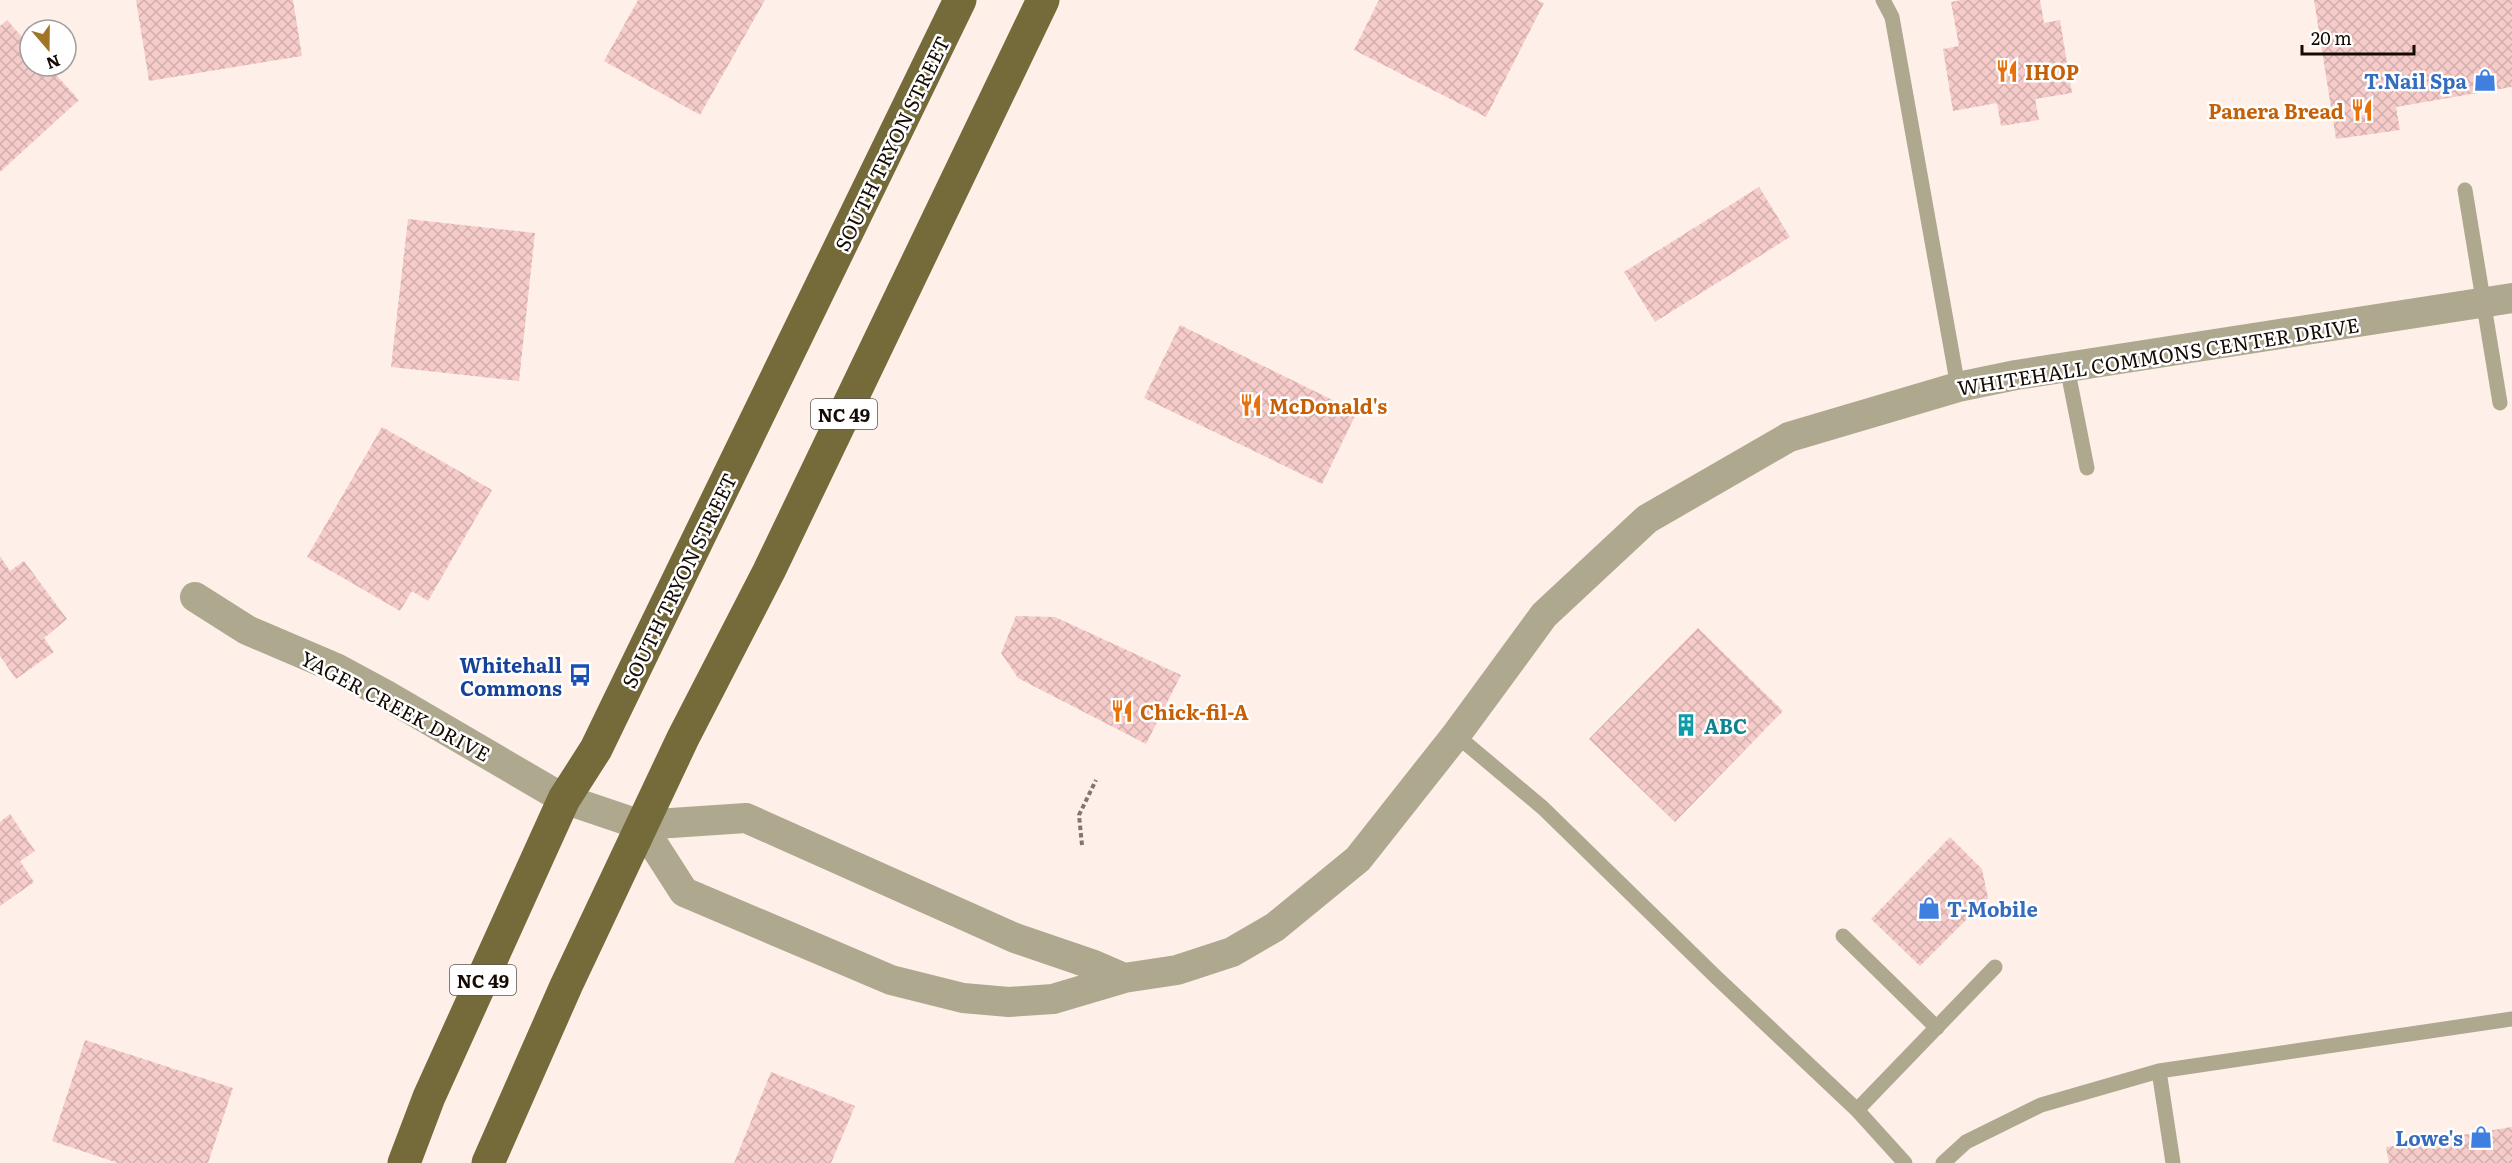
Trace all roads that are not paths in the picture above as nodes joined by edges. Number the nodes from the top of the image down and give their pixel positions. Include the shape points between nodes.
1 (960, 0) edge
2 (1043, 0) edge
3 (1883, 0) edge
4 (2465, 189) dead end
5 (2512, 298) edge
6 (2483, 302) junction
7 (2067, 367) junction
8 (1958, 387) junction
9 (2500, 403) dead end
10 (2087, 468) dead end
11 (195, 597) dead end
12 (1456, 735) junction
13 (564, 799) junction
14 (641, 825) junction
15 (1843, 936) dead end
16 (1995, 967) dead end
17 (1124, 978) junction
18 (2512, 1019) edge
19 (1937, 1028) junction
20 (2159, 1071) junction
21 (1857, 1110) junction
22 (1895, 1160) edge
23 (404, 1163) edge
24 (488, 1163) edge
25 (1943, 1163) edge
26 (2173, 1163) edge

1 - 13 main road, SOUTH TRYON STREET / NC 49 via 606,730
2 - 14 main road, NC 49 via 769,571
3 - 8 lane via 1892,17
4 - 6 lane
5 - 6 street, WHITEHALL COMMONS CENTER DRIVE
6 - 7 street, WHITEHALL COMMONS CENTER DRIVE
6 - 9 lane
7 - 8 street, WHITEHALL COMMONS CENTER DRIVE
7 - 10 lane
8 - 12 street, WHITEHALL COMMONS CENTER DRIVE via 1789,437 1647,519 1544,615
11 - 13 street, YAGER CREEK DRIVE via 247,630 336,668 386,695
12 - 17 street, WHITEHALL COMMONS CENTER DRIVE via 1358,859 1275,927 1232,952 1178,970
12 - 21 lane via 1543,808
13 - 14 street, YAGER CREEK DRIVE
13 - 23 main road, SOUTH TRYON STREET / NC 49 via 429,1097
14 - 17 street via 746,818 1015,938
14 - 17 street, WHITEHALL COMMONS CENTER DRIVE via 684,892 891,980 963,998 1009,1002 1053,999
14 - 24 main road, NC 49
15 - 19 lane
16 - 19 lane
18 - 20 lane
19 - 21 lane
20 - 25 lane via 2041,1105 1966,1142
20 - 26 lane
21 - 22 lane

